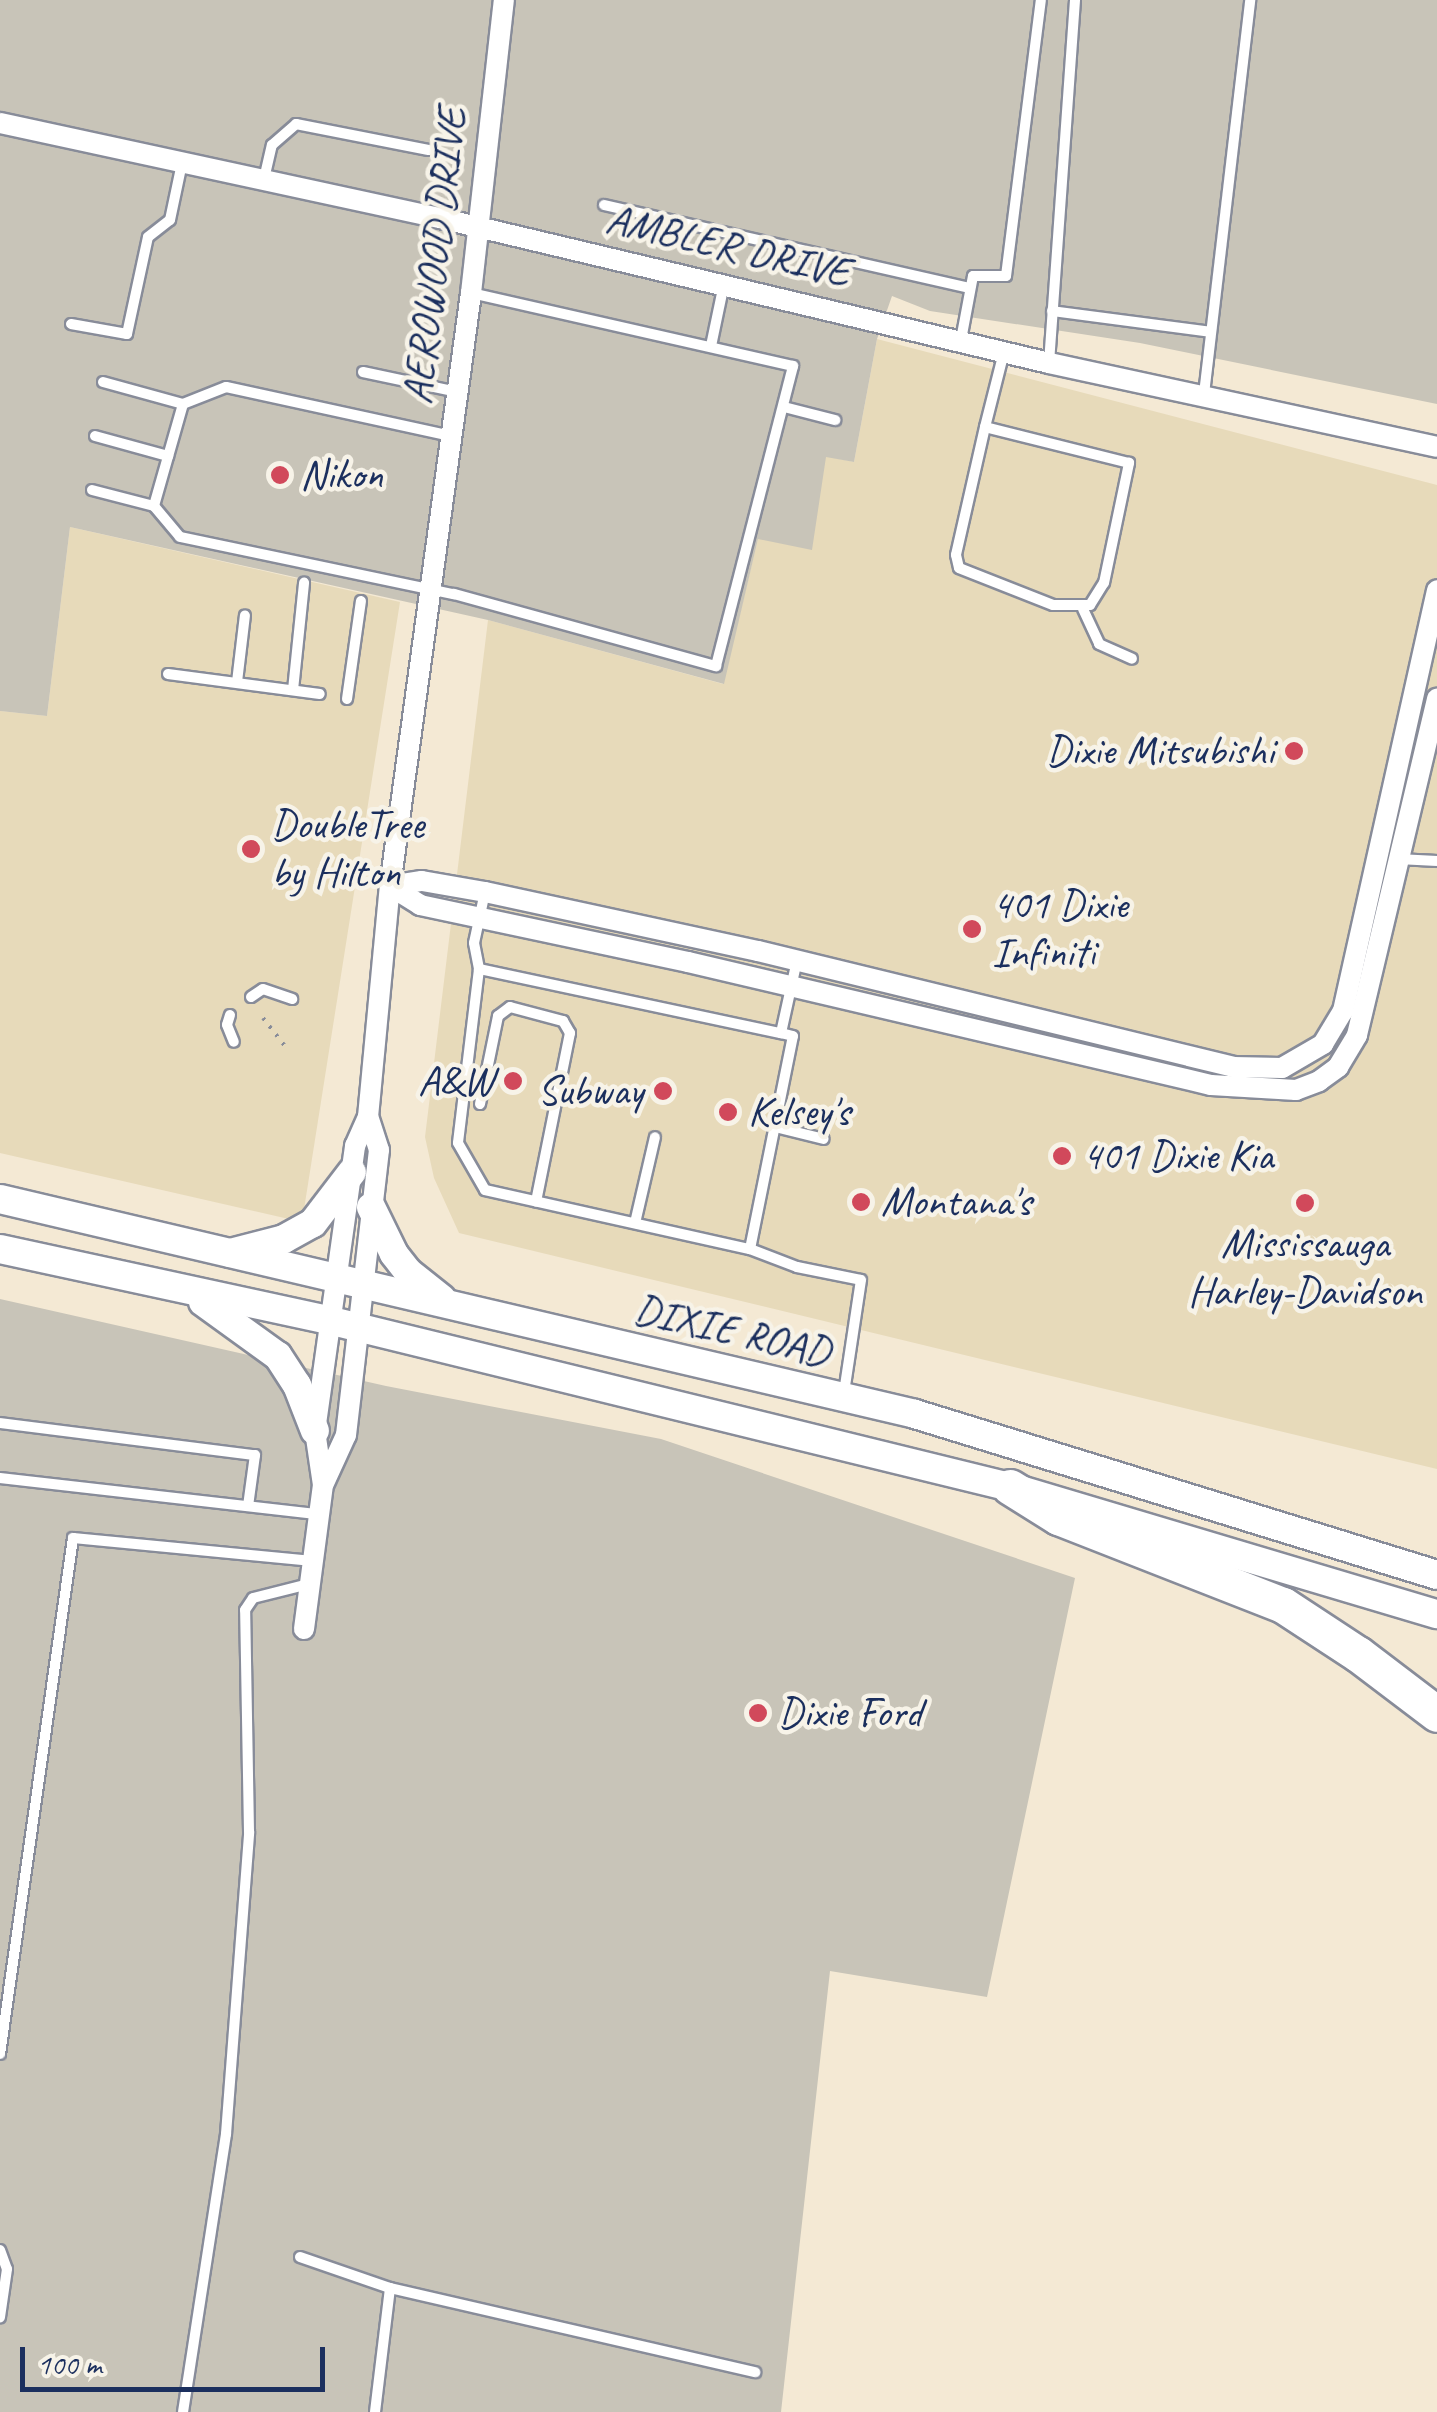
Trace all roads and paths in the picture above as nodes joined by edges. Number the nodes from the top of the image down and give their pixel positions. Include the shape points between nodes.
1 (504, 0) edge
2 (1041, 0) edge
3 (1075, 0) edge
4 (1250, 0) edge
5 (0, 123) edge
6 (428, 150) dead end
7 (182, 162) junction
8 (264, 180) junction
9 (604, 205) dead end
10 (478, 228) junction
11 (724, 284) junction
12 (970, 288) junction
13 (470, 293) junction
14 (1052, 311) junction
15 (72, 324) dead end
16 (1211, 332) junction
17 (961, 340) junction
18 (710, 346) junction
19 (1004, 351) junction
20 (1049, 362) junction
21 (363, 372) dead end
22 (103, 382) dead end
23 (456, 392) junction
24 (1204, 394) junction
25 (184, 404) junction
26 (784, 407) junction
27 (835, 420) dead end
28 (986, 427) junction
29 (95, 436) dead end
30 (450, 436) junction
31 (1437, 447) edge
32 (168, 456) junction
33 (92, 490) dead end
34 (154, 506) junction
35 (304, 583) dead end
36 (430, 588) junction
37 (1437, 590) edge
38 (361, 602) dead end
39 (1083, 608) junction
40 (245, 615) dead end
41 (1132, 659) dead end
42 (168, 674) dead end
43 (237, 682) junction
44 (293, 690) junction
45 (320, 694) dead end
46 (1437, 698) edge
47 (347, 699) dead end
48 (1388, 858) junction
49 (1437, 861) edge
50 (390, 886) junction
51 (485, 892) junction
52 (481, 917) junction
53 (797, 960) junction
54 (479, 969) junction
55 (792, 986) junction
56 (251, 997) dead end
57 (292, 999) dead end
58 (1004, 1011) junction
59 (230, 1016) dead end
60 (263, 1018) dead end
61 (780, 1034) junction
62 (997, 1034) junction
63 (234, 1042) dead end
64 (288, 1050) dead end
65 (1217, 1063) junction
66 (1211, 1085) junction
67 (480, 1104) dead end
68 (368, 1117) junction
69 (776, 1127) junction
70 (655, 1137) dead end
71 (824, 1138) dead end
72 (352, 1172) junction
73 (0, 1199) edge
74 (536, 1202) junction
75 (371, 1207) junction
76 (635, 1223) junction
77 (0, 1249) edge
78 (750, 1250) junction
79 (227, 1254) junction
80 (351, 1281) junction
81 (184, 1291) junction
82 (452, 1306) junction
83 (345, 1324) junction
84 (843, 1398) junction
85 (0, 1423) edge
86 (315, 1431) junction
87 (0, 1478) edge
88 (323, 1485) junction
89 (1010, 1487) junction
90 (248, 1506) junction
91 (319, 1514) junction
92 (314, 1561) junction
93 (1437, 1575) edge
94 (312, 1584) junction
95 (1437, 1614) edge
96 (304, 1628) dead end
97 (1437, 1714) edge
98 (0, 2054) edge
99 (0, 2250) edge
100 (300, 2257) dead end
101 (390, 2288) junction
102 (0, 2317) edge
103 (755, 2372) dead end
104 (182, 2412) edge
105 (375, 2412) edge

1 - 10 street, AEROWOOD DRIVE
2 - 12 lane via 1006,276 973,276
3 - 14 lane
4 - 16 lane
5 - 7 street, AMBLER DRIVE
6 - 8 lane via 296,124 272,145
7 - 8 street, AMBLER DRIVE
7 - 15 lane via 170,220 148,238 126,334
8 - 10 street, AMBLER DRIVE
9 - 12 lane
10 - 11 street, AMBLER DRIVE
10 - 13 street, AEROWOOD DRIVE
11 - 17 street, AMBLER DRIVE
11 - 18 lane
12 - 17 lane
13 - 18 lane
13 - 23 street, AEROWOOD DRIVE
14 - 16 lane
14 - 20 lane
16 - 24 lane
17 - 19 street, AMBLER DRIVE
18 - 26 lane via 793,366
19 - 20 street, AMBLER DRIVE
19 - 28 lane
20 - 24 street, AMBLER DRIVE
21 - 23 lane
22 - 25 lane
23 - 30 street, AEROWOOD DRIVE
24 - 31 street, AMBLER DRIVE
25 - 30 lane via 226,387
25 - 32 lane
26 - 27 lane
26 - 36 lane via 716,666
28 - 39 lane via 956,554 959,568 1052,605
28 - 39 lane via 1129,463 1104,582
29 - 32 lane
30 - 36 street, AEROWOOD DRIVE
32 - 34 lane
33 - 34 lane
34 - 36 lane via 180,537
35 - 44 lane
36 - 50 street, AEROWOOD DRIVE
37 - 48 street
38 - 47 lane
39 - 41 lane via 1099,644
40 - 43 lane
42 - 43 lane
43 - 44 lane
44 - 45 lane
46 - 48 street
48 - 49 lane
48 - 65 street via 1330,1037 1282,1068
48 - 66 street via 1360,1024 1346,1057 1329,1075 1296,1090
50 - 51 street via 422,881
50 - 52 street via 420,905
50 - 68 street, AEROWOOD DRIVE
51 - 52 lane
51 - 53 street
52 - 54 lane via 474,944
52 - 55 street
53 - 55 lane
53 - 58 street
54 - 61 lane
54 - 74 lane via 458,1143 485,1190
55 - 61 lane
55 - 62 street
56 - 57 lane via 263,988
58 - 62 lane
58 - 65 street
59 - 63 lane
60 - 64 path
61 - 69 lane via 794,1036
62 - 66 street
65 - 66 lane
67 - 74 lane via 498,1016 510,1007 563,1021 570,1033
68 - 72 street, AEROWOOD DRIVE
68 - 75 street, AEROWOOD DRIVE via 379,1150
69 - 71 lane
69 - 78 lane
70 - 76 lane
72 - 79 main road via 313,1222 284,1239
72 - 80 street, AEROWOOD DRIVE
73 - 79 main road, DIXIE ROAD
74 - 76 lane
75 - 80 street, AEROWOOD DRIVE
75 - 82 main road via 408,1272
76 - 78 lane
77 - 81 main road, DIXIE ROAD
78 - 84 lane via 861,1280
79 - 80 main road, DIXIE ROAD
80 - 82 main road, DIXIE ROAD
80 - 83 street, AEROWOOD DRIVE
81 - 83 main road, DIXIE ROAD
81 - 86 main road via 278,1356
82 - 84 main road, DIXIE ROAD
83 - 86 street, AEROWOOD DRIVE
83 - 88 street, AEROWOOD DRIVE via 346,1435
83 - 89 main road, DIXIE ROAD
84 - 93 main road, DIXIE ROAD
85 - 90 lane via 256,1455
86 - 88 street, AEROWOOD DRIVE
87 - 90 lane
88 - 91 street, AEROWOOD DRIVE
89 - 95 main road, DIXIE ROAD
89 - 97 highway via 1058,1517 1283,1605
90 - 91 lane
91 - 92 street, AEROWOOD DRIVE
92 - 94 street, AEROWOOD DRIVE
92 - 98 lane via 72,1538
94 - 96 street, AEROWOOD DRIVE
94 - 104 lane via 254,1598 245,1610 249,1832 226,2134
99 - 102 lane via 7,2269
100 - 101 lane
101 - 103 lane
101 - 105 lane

